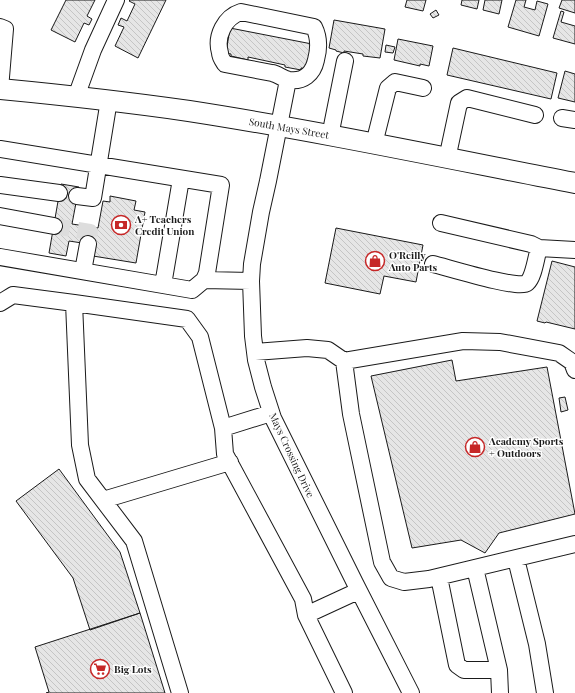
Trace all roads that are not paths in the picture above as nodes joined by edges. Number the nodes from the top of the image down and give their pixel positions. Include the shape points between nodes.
1 (116, 0) edge
2 (0, 27) edge
3 (345, 61) dead end
4 (288, 80) junction
5 (423, 88) dead end
6 (0, 89) edge
7 (76, 97) junction
8 (109, 100) junction
9 (535, 115) dead end
10 (279, 127) junction
11 (330, 136) junction
12 (374, 144) junction
13 (0, 149) edge
14 (447, 158) junction
15 (99, 165) junction
16 (181, 179) junction
17 (575, 183) edge
18 (0, 185) edge
19 (59, 193) dead end
20 (77, 196) dead end
21 (0, 216) edge
22 (441, 223) dead end
23 (54, 226) tunnel mouth
24 (88, 244) tunnel mouth
25 (539, 248) junction
26 (575, 250) edge
27 (0, 256) edge
28 (433, 264) dead end
29 (84, 271) junction
30 (204, 280) junction
31 (251, 281) junction
32 (163, 285) junction
33 (0, 302) edge
34 (74, 303) junction
35 (256, 352) junction
36 (344, 362) junction
37 (575, 370) edge
38 (271, 413) junction
39 (223, 428) junction
40 (230, 462) junction
41 (103, 500) junction
42 (575, 544) edge
43 (516, 558) junction
44 (475, 568) junction
45 (439, 577) junction
46 (358, 591) junction
47 (306, 615) junction
48 (498, 670) junction
49 (180, 693) edge
50 (344, 693) edge
51 (411, 693) edge
52 (500, 693) edge
53 (545, 693) edge

1 - 7 street via 93,50
2 - 6 street via 5,29
3 - 11 street
4 - 4 street via 305,78 312,71 317,55 317,34 314,27 241,12 234,14 219,37 218,46 225,64 277,74
4 - 10 street, Mays Crossing Drive
5 - 12 street via 395,82 388,88
6 - 7 main road, South Mays Street
7 - 8 main road, South Mays Street
8 - 10 main road, South Mays Street
8 - 15 street
9 - 14 street via 467,98 459,103
10 - 11 main road, South Mays Street
10 - 31 street, Mays Crossing Drive via 261,212
11 - 12 main road, South Mays Street
12 - 14 main road, South Mays Street
13 - 15 street
14 - 17 main road, South Mays Street
15 - 16 street
15 - 20 street via 93,198
16 - 30 street via 221,186 208,273
16 - 32 street
18 - 19 street
21 - 23 street
22 - 25 street
24 - 29 street
25 - 26 street
25 - 28 street via 532,276 523,285
27 - 29 street
29 - 32 street
30 - 31 street
30 - 32 street via 192,290
31 - 35 street, Mays Crossing Drive
33 - 34 street via 13,295
34 - 39 street via 188,319 200,337
34 - 41 street via 80,445 87,479
35 - 36 street via 307,348 328,350
35 - 38 street, Mays Crossing Drive
36 - 37 street via 463,341 492,342 559,353 572,362
36 - 45 street via 351,414 382,562 391,578 404,582
38 - 39 street
38 - 46 street, Mays Crossing Drive
39 - 40 street via 225,454
40 - 41 street
40 - 47 street via 303,599
41 - 49 street via 134,541
42 - 43 street
43 - 44 street
43 - 53 street via 537,644
44 - 45 street
44 - 48 street
45 - 48 street via 457,665 464,670
46 - 47 street
46 - 51 street, Mays Crossing Drive
47 - 50 street
48 - 52 street

